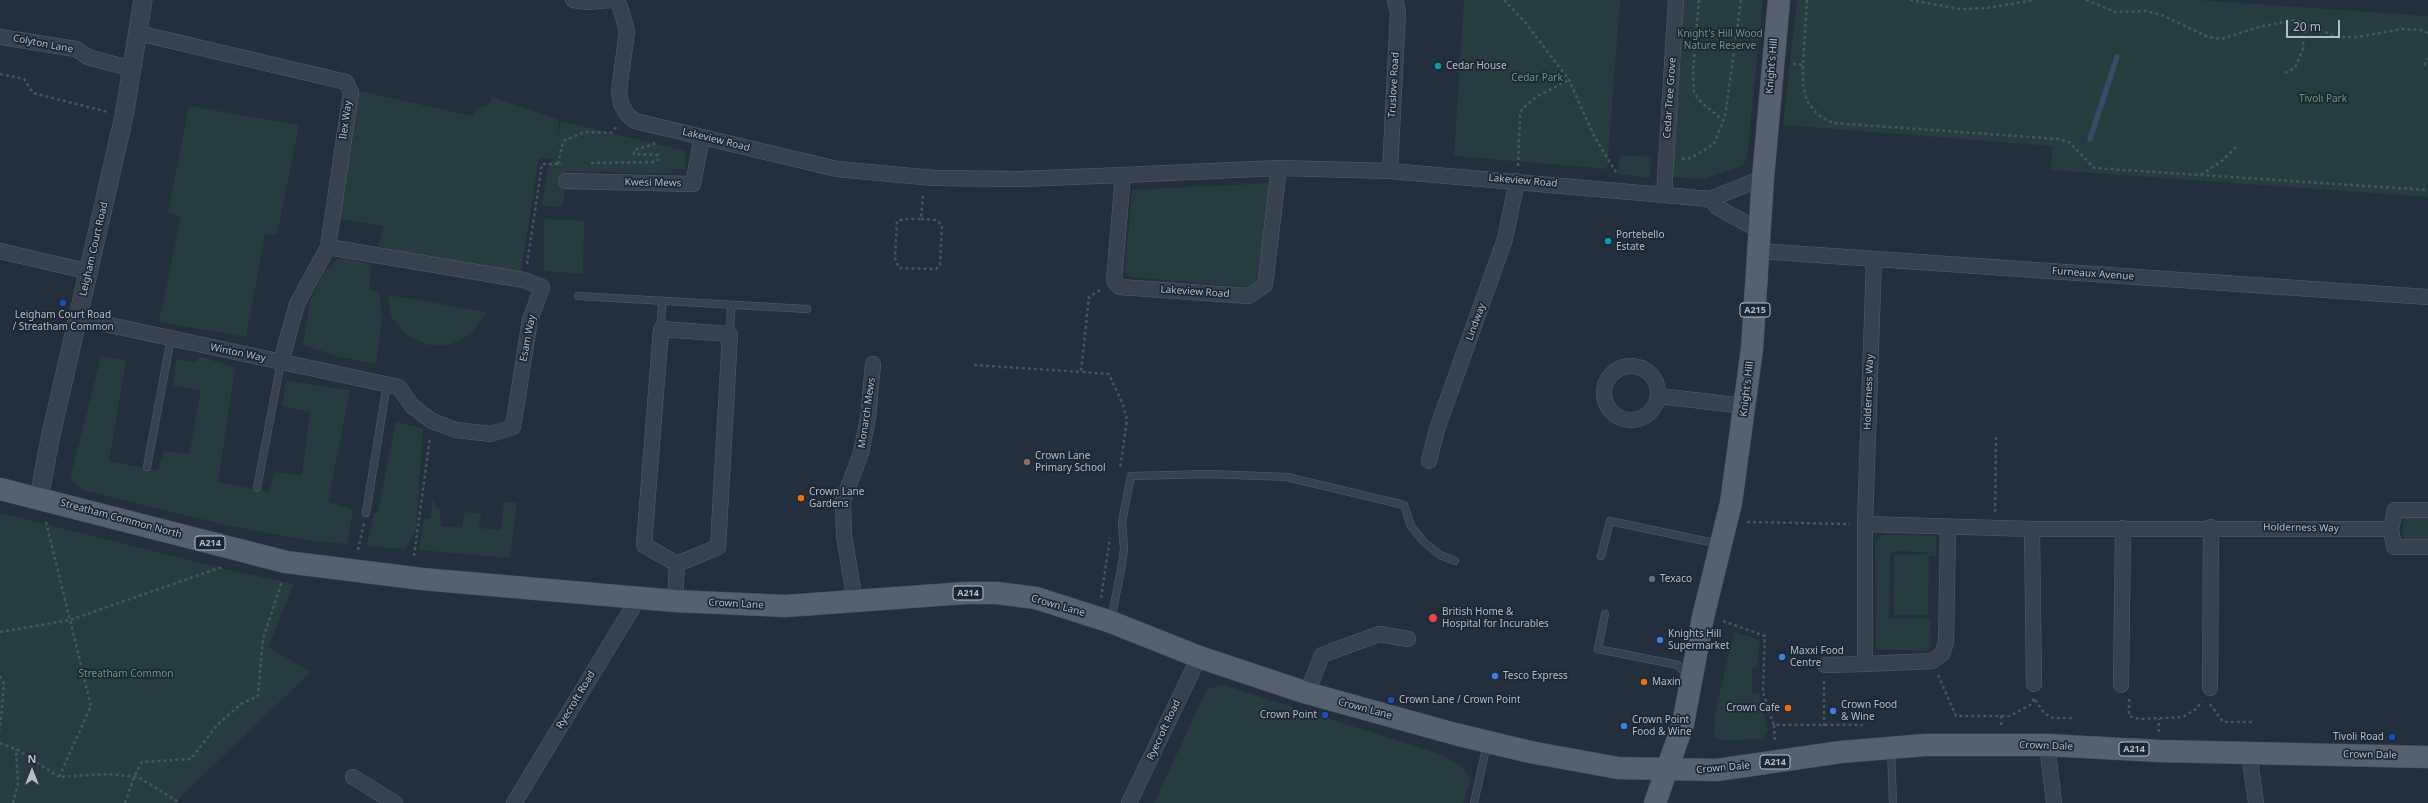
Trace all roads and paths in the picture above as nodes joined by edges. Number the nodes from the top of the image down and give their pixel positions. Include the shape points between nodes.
1 (143, 0) edge
2 (574, 0) edge
3 (612, 0) edge
4 (616, 0) edge
5 (1394, 0) edge
6 (1504, 0) edge
7 (1676, 0) edge
8 (1699, 0) edge
9 (1736, 0) edge
10 (1779, 0) edge
11 (1807, 0) edge
12 (1910, 0) edge
13 (2035, 0) edge
14 (2086, 0) edge
15 (1741, 1) edge
16 (2306, 24) junction
17 (138, 33) junction
18 (2428, 33) edge
19 (0, 37) edge
20 (2428, 58) edge
21 (2424, 65) dead end
22 (132, 69) junction
23 (0, 74) edge
24 (2285, 74) dead end
25 (1569, 80) junction
26 (124, 116) junction
27 (1724, 121) junction
28 (662, 127) junction
29 (611, 133) dead end
30 (702, 137) junction
31 (2236, 147) dead end
32 (1666, 160) junction
33 (558, 164) junction
34 (566, 164) dead end
35 (590, 164) dead end
36 (1279, 168) junction
37 (1390, 171) junction
38 (1124, 174) junction
39 (1518, 174) junction
40 (2201, 175) junction
41 (924, 177) junction
42 (1619, 178) dead end
43 (1763, 178) junction
44 (566, 181) dead end
45 (2428, 190) edge
46 (1664, 195) junction
47 (1710, 199) junction
48 (921, 218) junction
49 (1759, 241) junction
50 (328, 247) junction
51 (0, 251) edge
52 (1874, 259) junction
53 (90, 272) junction
54 (524, 280) junction
55 (1114, 281) junction
56 (578, 296) dead end
57 (2428, 297) edge
58 (662, 301) junction
59 (731, 306) junction
60 (807, 309) dead end
61 (77, 318) junction
62 (660, 329) junction
63 (730, 334) junction
64 (171, 338) junction
65 (281, 362) junction
66 (874, 364) dead end
67 (974, 365) dead end
68 (1081, 372) junction
69 (393, 386) junction
70 (1659, 396) dead end
71 (1745, 406) junction
72 (432, 421) junction
73 (1996, 435) dead end
74 (1429, 461) dead end
75 (147, 467) dead end
76 (1119, 474) dead end
77 (257, 488) dead end
78 (0, 489) edge
79 (39, 498) junction
80 (2428, 510) edge
81 (366, 513) joint
82 (45, 519) dead end
83 (1727, 521) junction
84 (1865, 524) junction
85 (1948, 526) junction
86 (1995, 527) junction
87 (2211, 527) junction
88 (2123, 528) junction
89 (2032, 529) junction
90 (2391, 529) junction
91 (1110, 537) dead end
92 (1721, 544) junction
93 (2428, 547) edge
94 (230, 549) junction
95 (358, 550) dead end
96 (414, 556) dead end
97 (1601, 556) dead end
98 (1455, 561) dead end
99 (677, 564) junction
100 (383, 574) joint
101 (283, 579) dead end
102 (639, 597) junction
103 (1100, 599) dead end
104 (675, 601) junction
105 (855, 602) junction
106 (1605, 614) dead end
107 (1703, 617) junction
108 (70, 620) junction
109 (1111, 622) junction
110 (0, 632) edge
111 (1408, 639) dead end
112 (1199, 657) junction
113 (1865, 664) junction
114 (1825, 665) joint
115 (1938, 673) dead end
116 (0, 676) edge
117 (1692, 681) junction
118 (2034, 684) joint
119 (2121, 685) joint
120 (2210, 690) junction
121 (1307, 693) junction
122 (2034, 699) junction
123 (2074, 718) dead end
124 (2253, 722) dead end
125 (1863, 725) dead end
126 (1824, 726) junction
127 (0, 730) edge
128 (1488, 742) junction
129 (0, 743) edge
130 (2047, 745) junction
131 (1891, 747) junction
132 (16, 749) junction
133 (2249, 753) junction
134 (2428, 757) edge
135 (1665, 770) junction
136 (353, 776) dead end
137 (59, 777) junction
138 (134, 777) junction
139 (13, 803) edge
140 (125, 803) edge
141 (180, 803) edge
142 (395, 803) edge
143 (514, 803) edge
144 (1129, 803) edge
145 (1474, 803) edge
146 (1655, 803) edge
147 (1893, 803) edge
148 (2054, 803) edge
149 (2256, 803) edge

1 - 17 street, Leigham Court Road
2 - 3 street
4 - 28 street, Lakeview Road via 626,31 619,91 621,104 634,121
5 - 37 street, Truslove Road via 1398,12
6 - 25 path via 1525,22
7 - 32 street, Cedar Tree Grove
8 - 27 path via 1693,71 1694,94
9 - 15 path
10 - 43 main road, Knight's Hill / A215
11 - 40 path via 1804,65 1807,101 1818,115 1833,123 2058,139 2069,142 2094,168
12 - 13 path via 1960,9 1987,8
14 - 16 path via 2115,12 2145,11 2162,15 2208,37 2222,39 2262,26 2295,20
15 - 27 path
16 - 18 path via 2338,37 2357,37 2402,29
16 - 24 path via 2302,52 2295,68
17 - 22 street, Leigham Court Road
17 - 50 street, Ilex Way via 346,82 350,92
19 - 22 street, Colyton Lane via 76,49 88,57
20 - 21 path
22 - 26 street, Leigham Court Road
23 - 26 path via 24,78 33,94
25 - 39 path via 1536,97 1522,109
25 - 42 path via 1594,136
26 - 53 street, Leigham Court Road
27 - 32 path via 1714,144 1692,158
28 - 30 street, Lakeview Road
28 - 35 path via 654,144 634,150 634,154 658,154 658,160
29 - 33 path via 585,132 563,141
30 - 41 street, Lakeview Road via 837,169
30 - 44 street, Kwesi Mews via 693,184
31 - 40 path via 2223,160
32 - 46 street, Cedar Tree Grove
33 - 34 path
33 - 54 path via 542,164
36 - 37 street, Lakeview Road
36 - 38 street, Lakeview Road
36 - 55 street, Lakeview Road via 1265,285 1249,296 1120,287
37 - 39 street, Lakeview Road
38 - 41 street, Lakeview Road via 1020,179
38 - 55 street
39 - 46 street, Lakeview Road
39 - 74 street, Lindway via 1505,239 1437,429
40 - 45 path
41 - 48 path
43 - 47 street, Lakeview Road
43 - 49 main road, Knight's Hill / A215
46 - 47 street, Lakeview Road
47 - 49 street
48 - 48 path via 897,222 895,258 899,268 936,269 940,266 942,225 936,220
49 - 52 street, Furneaux Avenue
49 - 71 main road, Knight's Hill / A215 via 1752,350
50 - 54 street, Esam Way
50 - 65 street, Ilex Way via 297,304
51 - 53 street
52 - 57 street, Furneaux Avenue
52 - 84 street, Holderness Way
53 - 61 street, Leigham Court Road
54 - 72 street, Esam Way via 542,287 530,320 513,427 491,434 478,434 456,430
55 - 68 path via 1089,297
56 - 58 lane
58 - 59 lane
58 - 62 lane
59 - 60 lane
59 - 63 lane
61 - 64 street, Winton Way
61 - 79 street, Leigham Court Road
62 - 63 street
62 - 99 street via 644,545
63 - 99 street via 718,547
64 - 65 street, Winton Way
64 - 75 lane
65 - 69 street, Winton Way
65 - 77 lane
66 - 105 street, Monarch Mews via 861,453 843,501 844,535
67 - 68 path
68 - 76 path via 1109,374 1123,404 1127,420
69 - 72 street, Esam Way via 412,406
69 - 81 lane
70 - 71 street
71 - 83 main road, Knight's Hill / A215
72 - 96 path
73 - 86 path
78 - 79 main road, Streatham Common North / A214
79 - 94 main road, Streatham Common North / A214
80 - 90 street via 2395,510
81 - 95 path
82 - 108 path
83 - 84 path
83 - 92 main road, Knight's Hill / A215
84 - 85 street, Holderness Way
84 - 113 street, Holderness Way
85 - 86 street, Holderness Way
85 - 113 street via 1946,643 1942,654 1932,661
86 - 89 street, Holderness Way
87 - 88 street, Holderness Way
87 - 90 street, Holderness Way
87 - 120 street
88 - 89 street, Holderness Way
88 - 119 street
89 - 118 street
90 - 93 street via 2394,547
91 - 103 path
92 - 97 lane via 1610,521
92 - 107 main road, Knight's Hill / A215
94 - 100 main road, Streatham Common North / A214 via 305,566
94 - 108 path via 223,566
98 - 109 lane via 1440,555 1424,542 1411,526 1404,505 1286,477 1210,474 1131,476 1122,522 1124,549
99 - 104 street
100 - 102 main road, Crown Lane / A214
101 - 138 path via 263,639 258,696 241,704 217,725 191,759 142,762
102 - 104 main road, Crown Lane / A214
102 - 143 street, Ryecroft Road
104 - 105 main road, Crown Lane / A214 via 786,606
105 - 109 main road, Crown Lane / A214 via 996,593 1036,598
106 - 117 lane via 1598,649 1678,665
107 - 117 main road, Knight's Hill / A215
107 - 126 path via 1730,622 1765,636 1763,693 1774,725
108 - 110 path
108 - 137 path via 91,706
109 - 112 main road, Crown Lane / A214
111 - 121 street via 1379,634 1322,655
112 - 121 main road, Crown Lane / A214
112 - 144 street, Ryecroft Road
113 - 114 street
114 - 126 path
115 - 122 path via 1956,716 2010,716 2030,705
116 - 127 path via 4,684
117 - 135 main road, Knight's Hill / A215 via 1683,724
118 - 122 path
119 - 120 path via 2129,695 2129,716 2138,718 2183,717 2196,709
120 - 124 path via 2210,707 2223,722
121 - 128 main road, Crown Lane / A214
122 - 123 path via 2045,714 2053,718
125 - 126 path
128 - 135 main road, Crown Lane / A214 via 1596,766
128 - 145 lane
129 - 132 path
130 - 131 main road, Crown Dale / A214
130 - 133 main road, Crown Dale / A214
130 - 148 street
131 - 135 main road, Crown Dale / A214 via 1716,770
131 - 147 lane
132 - 137 path
132 - 139 path via 18,783
133 - 134 main road, Crown Dale / A214
133 - 149 street
135 - 146 main road, A215
136 - 142 street
137 - 138 path via 107,774
138 - 140 path
138 - 141 path

